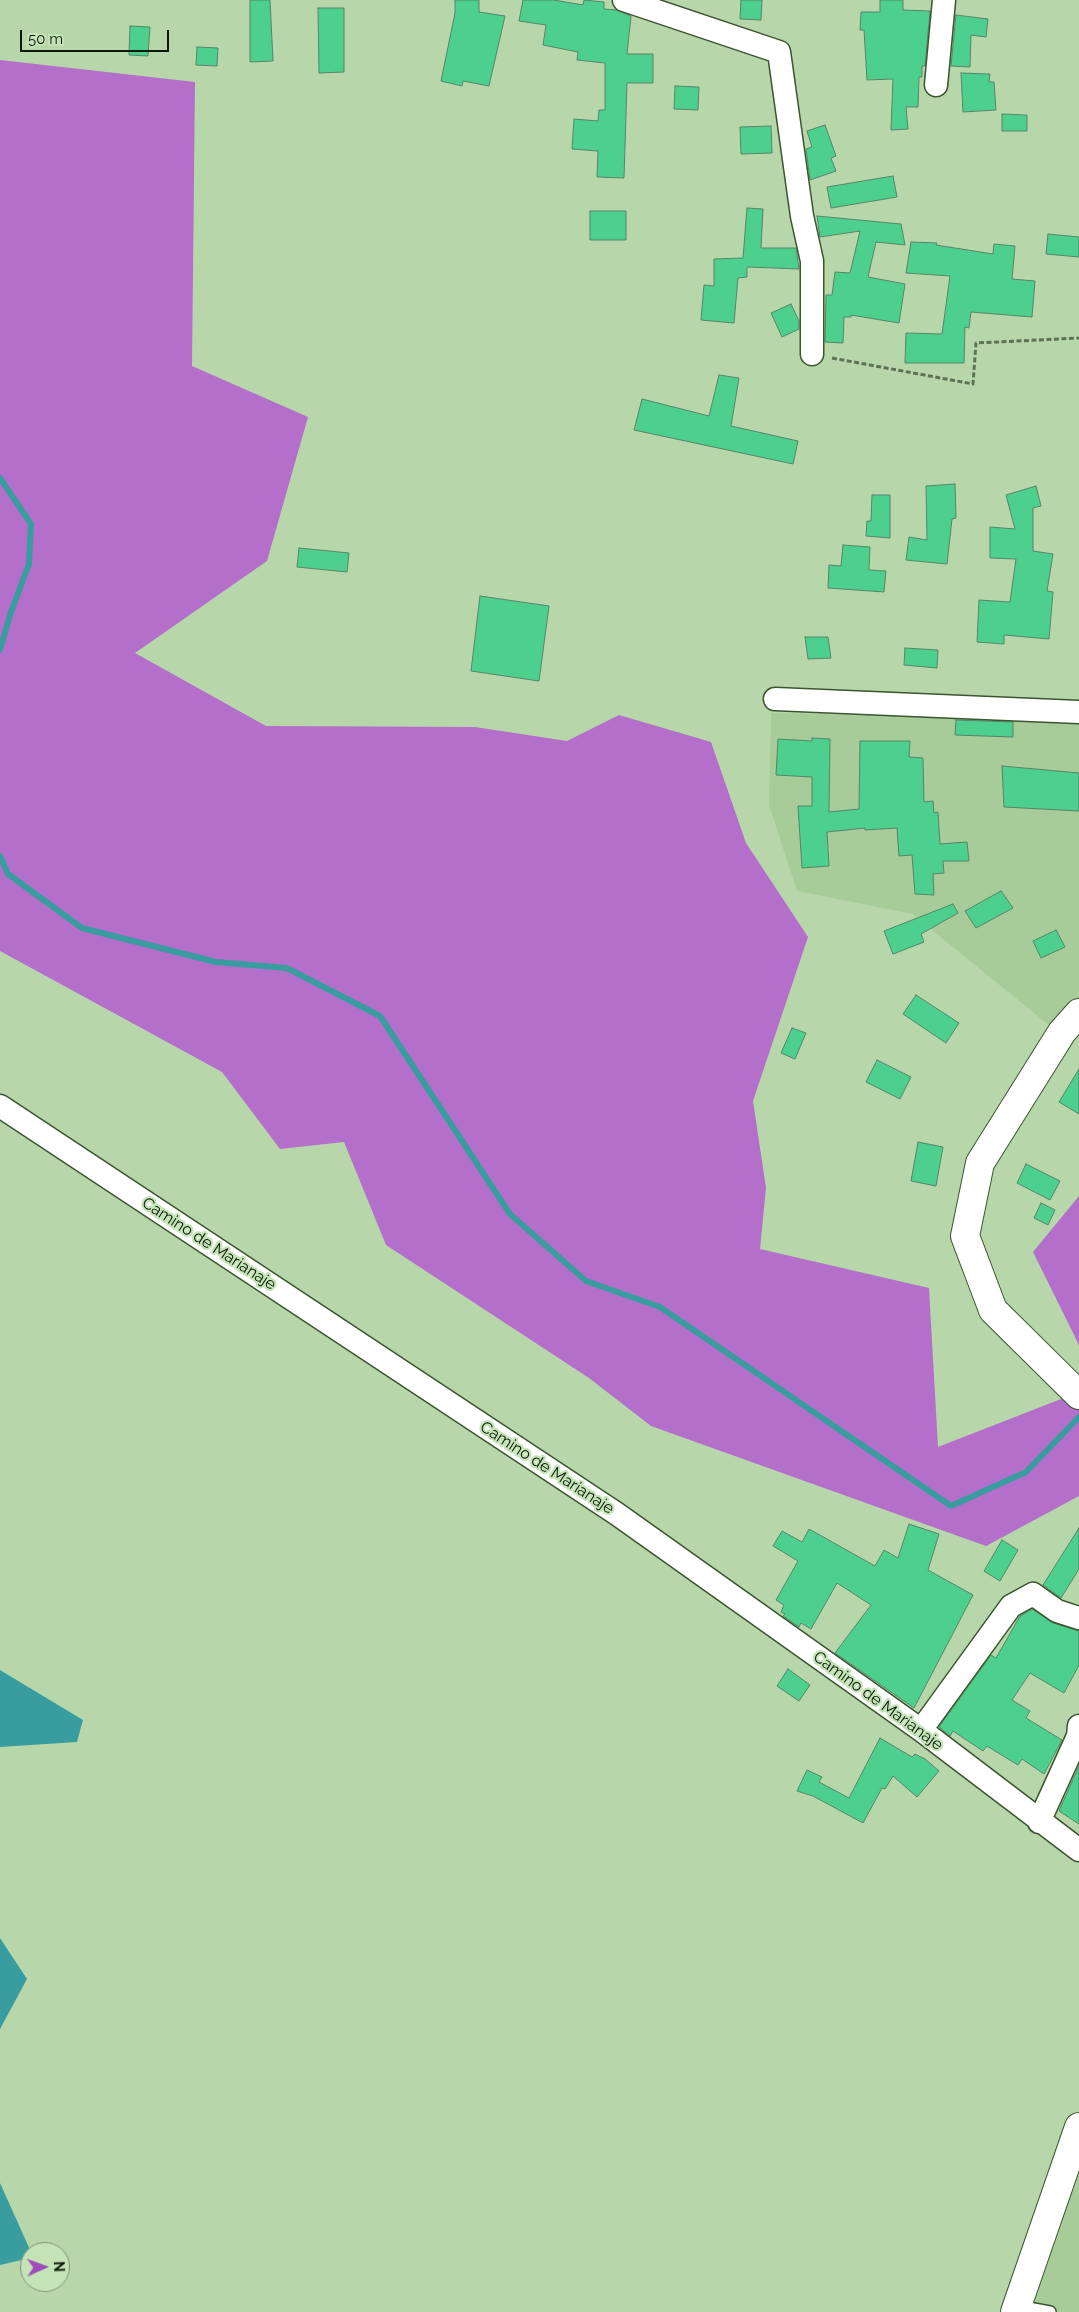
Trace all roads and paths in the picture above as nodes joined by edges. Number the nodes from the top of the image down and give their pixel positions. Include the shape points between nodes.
1 (624, 0) edge
2 (944, 0) edge
3 (654, 4) edge
4 (936, 86) dead end
5 (1079, 338) edge
6 (812, 354) joint
7 (775, 698) dead end
8 (1079, 712) edge
9 (1079, 1013) edge
10 (0, 1106) edge
11 (1079, 1394) edge
12 (1079, 1618) edge
13 (1079, 1726) edge
14 (921, 1730) junction
15 (1039, 1822) junction
16 (1079, 1850) edge
17 (1079, 2127) edge
18 (1015, 2309) edge
19 (1050, 2312) edge

1 - 3 street
2 - 4 street
3 - 6 street via 779,52 802,216 812,261
5 - 6 path via 976,343 973,384
7 - 8 street
9 - 11 street via 1062,1032 980,1163 965,1236 993,1310
10 - 14 street, Camino de Marianaje via 617,1514
12 - 14 street via 1057,1610 1033,1594 1011,1606
13 - 15 street via 1078,1736
14 - 15 street, Camino de Marianaje
15 - 16 street, Camino de Marianaje
17 - 18 street
18 - 19 lane

